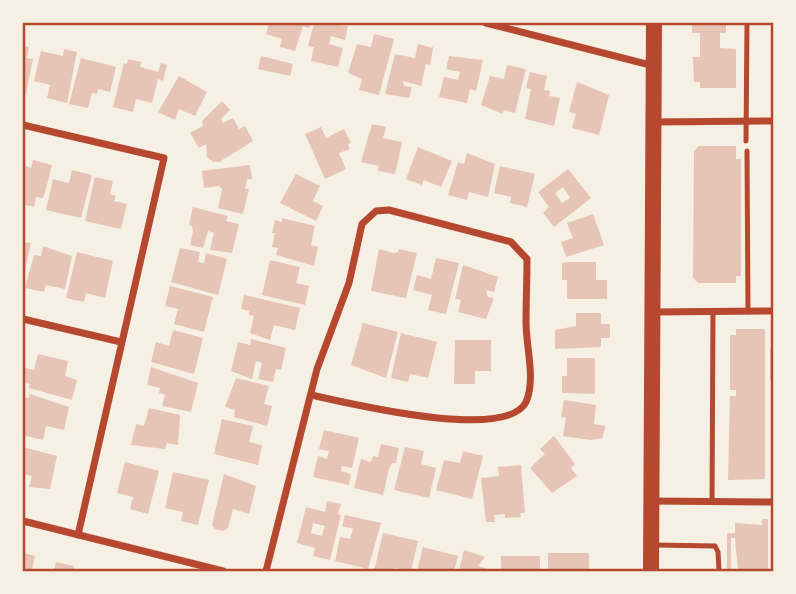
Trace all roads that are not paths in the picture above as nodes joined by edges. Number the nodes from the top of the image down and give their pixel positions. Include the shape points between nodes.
1 (486, 23) edge
2 (654, 23) edge
3 (747, 23) edge
4 (510, 26) edge
5 (654, 66) junction
6 (747, 121) junction
7 (773, 121) edge
8 (654, 122) junction
9 (23, 125) edge
10 (746, 141) dead end
11 (747, 151) dead end
12 (653, 312) junction
13 (713, 312) junction
14 (748, 312) junction
15 (773, 312) edge
16 (23, 319) edge
17 (121, 342) junction
18 (311, 395) junction
19 (652, 501) junction
20 (712, 502) junction
21 (773, 502) edge
22 (23, 520) edge
23 (78, 535) junction
24 (651, 545) junction
25 (223, 571) edge
26 (265, 571) edge
27 (651, 571) edge
28 (719, 571) edge

1 - 4 street
2 - 5 main road
3 - 6 lane
4 - 5 street
5 - 8 main road
6 - 7 street
6 - 8 street
6 - 10 lane
8 - 12 main road
9 - 17 street via 164,158
11 - 14 lane
12 - 13 street
12 - 19 main road
13 - 14 street
13 - 20 lane
14 - 15 street
16 - 17 street
17 - 23 street
18 - 18 street via 349,283 362,224 369,215 389,210 511,242 522,251 527,266 529,376 526,402 519,411 494,420 409,416
18 - 26 street
19 - 20 street
19 - 24 main road
20 - 21 street
22 - 23 street
23 - 25 street
24 - 27 main road
24 - 28 lane via 715,547

